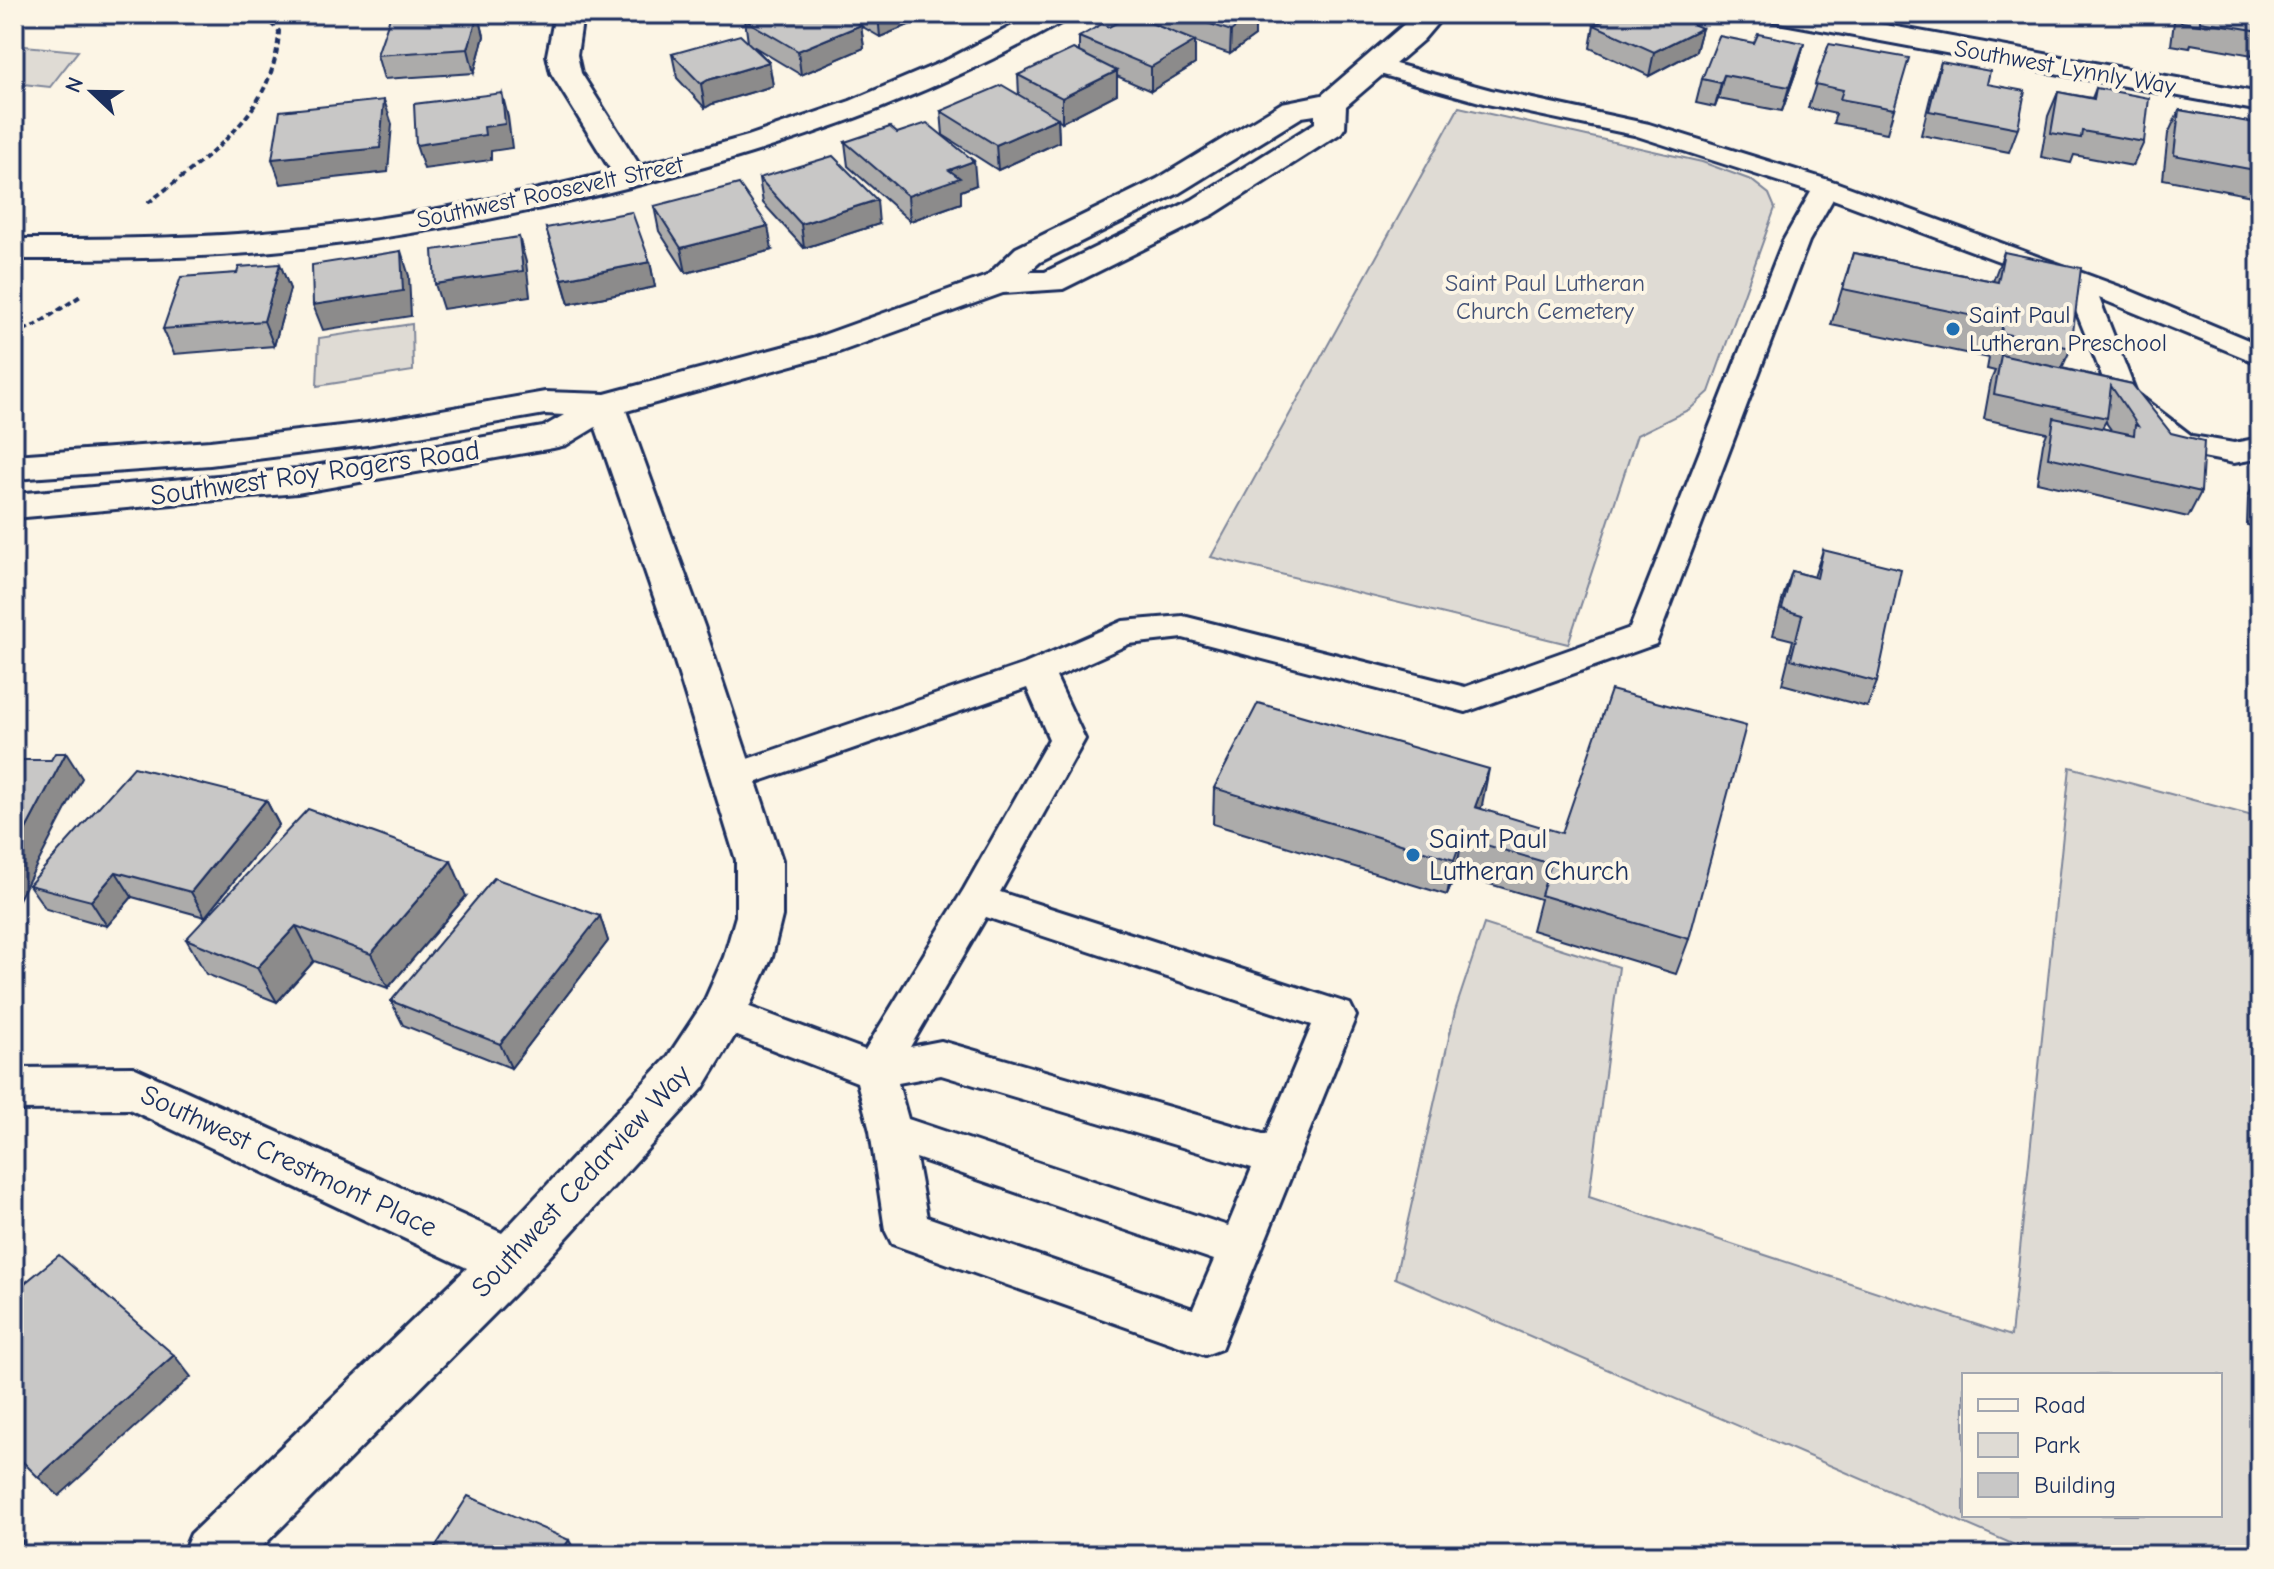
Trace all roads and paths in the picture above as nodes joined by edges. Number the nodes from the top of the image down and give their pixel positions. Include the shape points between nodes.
1 (261, 14) edge
2 (569, 14) edge
3 (1056, 14) edge
4 (1431, 14) edge
5 (1778, 14) edge
6 (1377, 66) junction
7 (2260, 102) edge
8 (631, 177) junction
9 (1826, 188) junction
10 (142, 210) dead end
11 (14, 249) edge
12 (2078, 281) junction
13 (89, 288) dead end
14 (14, 334) edge
15 (2260, 355) edge
16 (606, 405) junction
17 (2260, 448) edge
18 (14, 467) edge
19 (14, 506) edge
20 (1037, 672) junction
21 (734, 777) junction
22 (977, 899) junction
23 (723, 1013) junction
24 (874, 1071) junction
25 (14, 1089) edge
26 (891, 1131) junction
27 (1277, 1157) junction
28 (1239, 1249) junction
29 (510, 1262) junction
30 (212, 1555) edge

1 - 10 path via 279,31 279,44 260,100 227,146
2 - 8 street via 562,55 566,73
3 - 8 street, Southwest Roosevelt Street via 935,78 851,113 752,147
4 - 6 street, Southwest Roy Rogers Road
5 - 7 street, Southwest Lynnly Way
6 - 9 lane via 1487,97 1640,129
6 - 16 street, Southwest Roy Rogers Road via 1331,103 1330,127 1203,207 1051,282 999,283 824,346
8 - 11 street, Southwest Roosevelt Street via 488,210 286,240
9 - 12 lane
9 - 20 lane via 1796,241 1644,636 1466,700 1183,627 1123,633
12 - 15 lane
12 - 17 lane via 2123,397 2183,444 2234,453
13 - 14 path via 74,302
16 - 18 street, Southwest Roy Rogers Road via 545,403 367,434 210,453
16 - 19 street, Southwest Roy Rogers Road via 553,437 432,460 240,487
16 - 21 street, Southwest Cedarview Way
20 - 21 lane
20 - 22 lane via 1067,739
21 - 23 street, Southwest Cedarview Way via 759,860 759,916
22 - 24 lane
22 - 27 lane via 1336,1016
23 - 24 lane
23 - 29 street, Southwest Cedarview Way via 685,1073
24 - 26 lane
24 - 27 lane via 941,1058
25 - 29 street, Southwest Crestmont Place via 133,1088
26 - 28 lane
26 - 28 lane via 907,1230 1205,1334
27 - 28 lane
29 - 30 street, Southwest Cedarview Way

